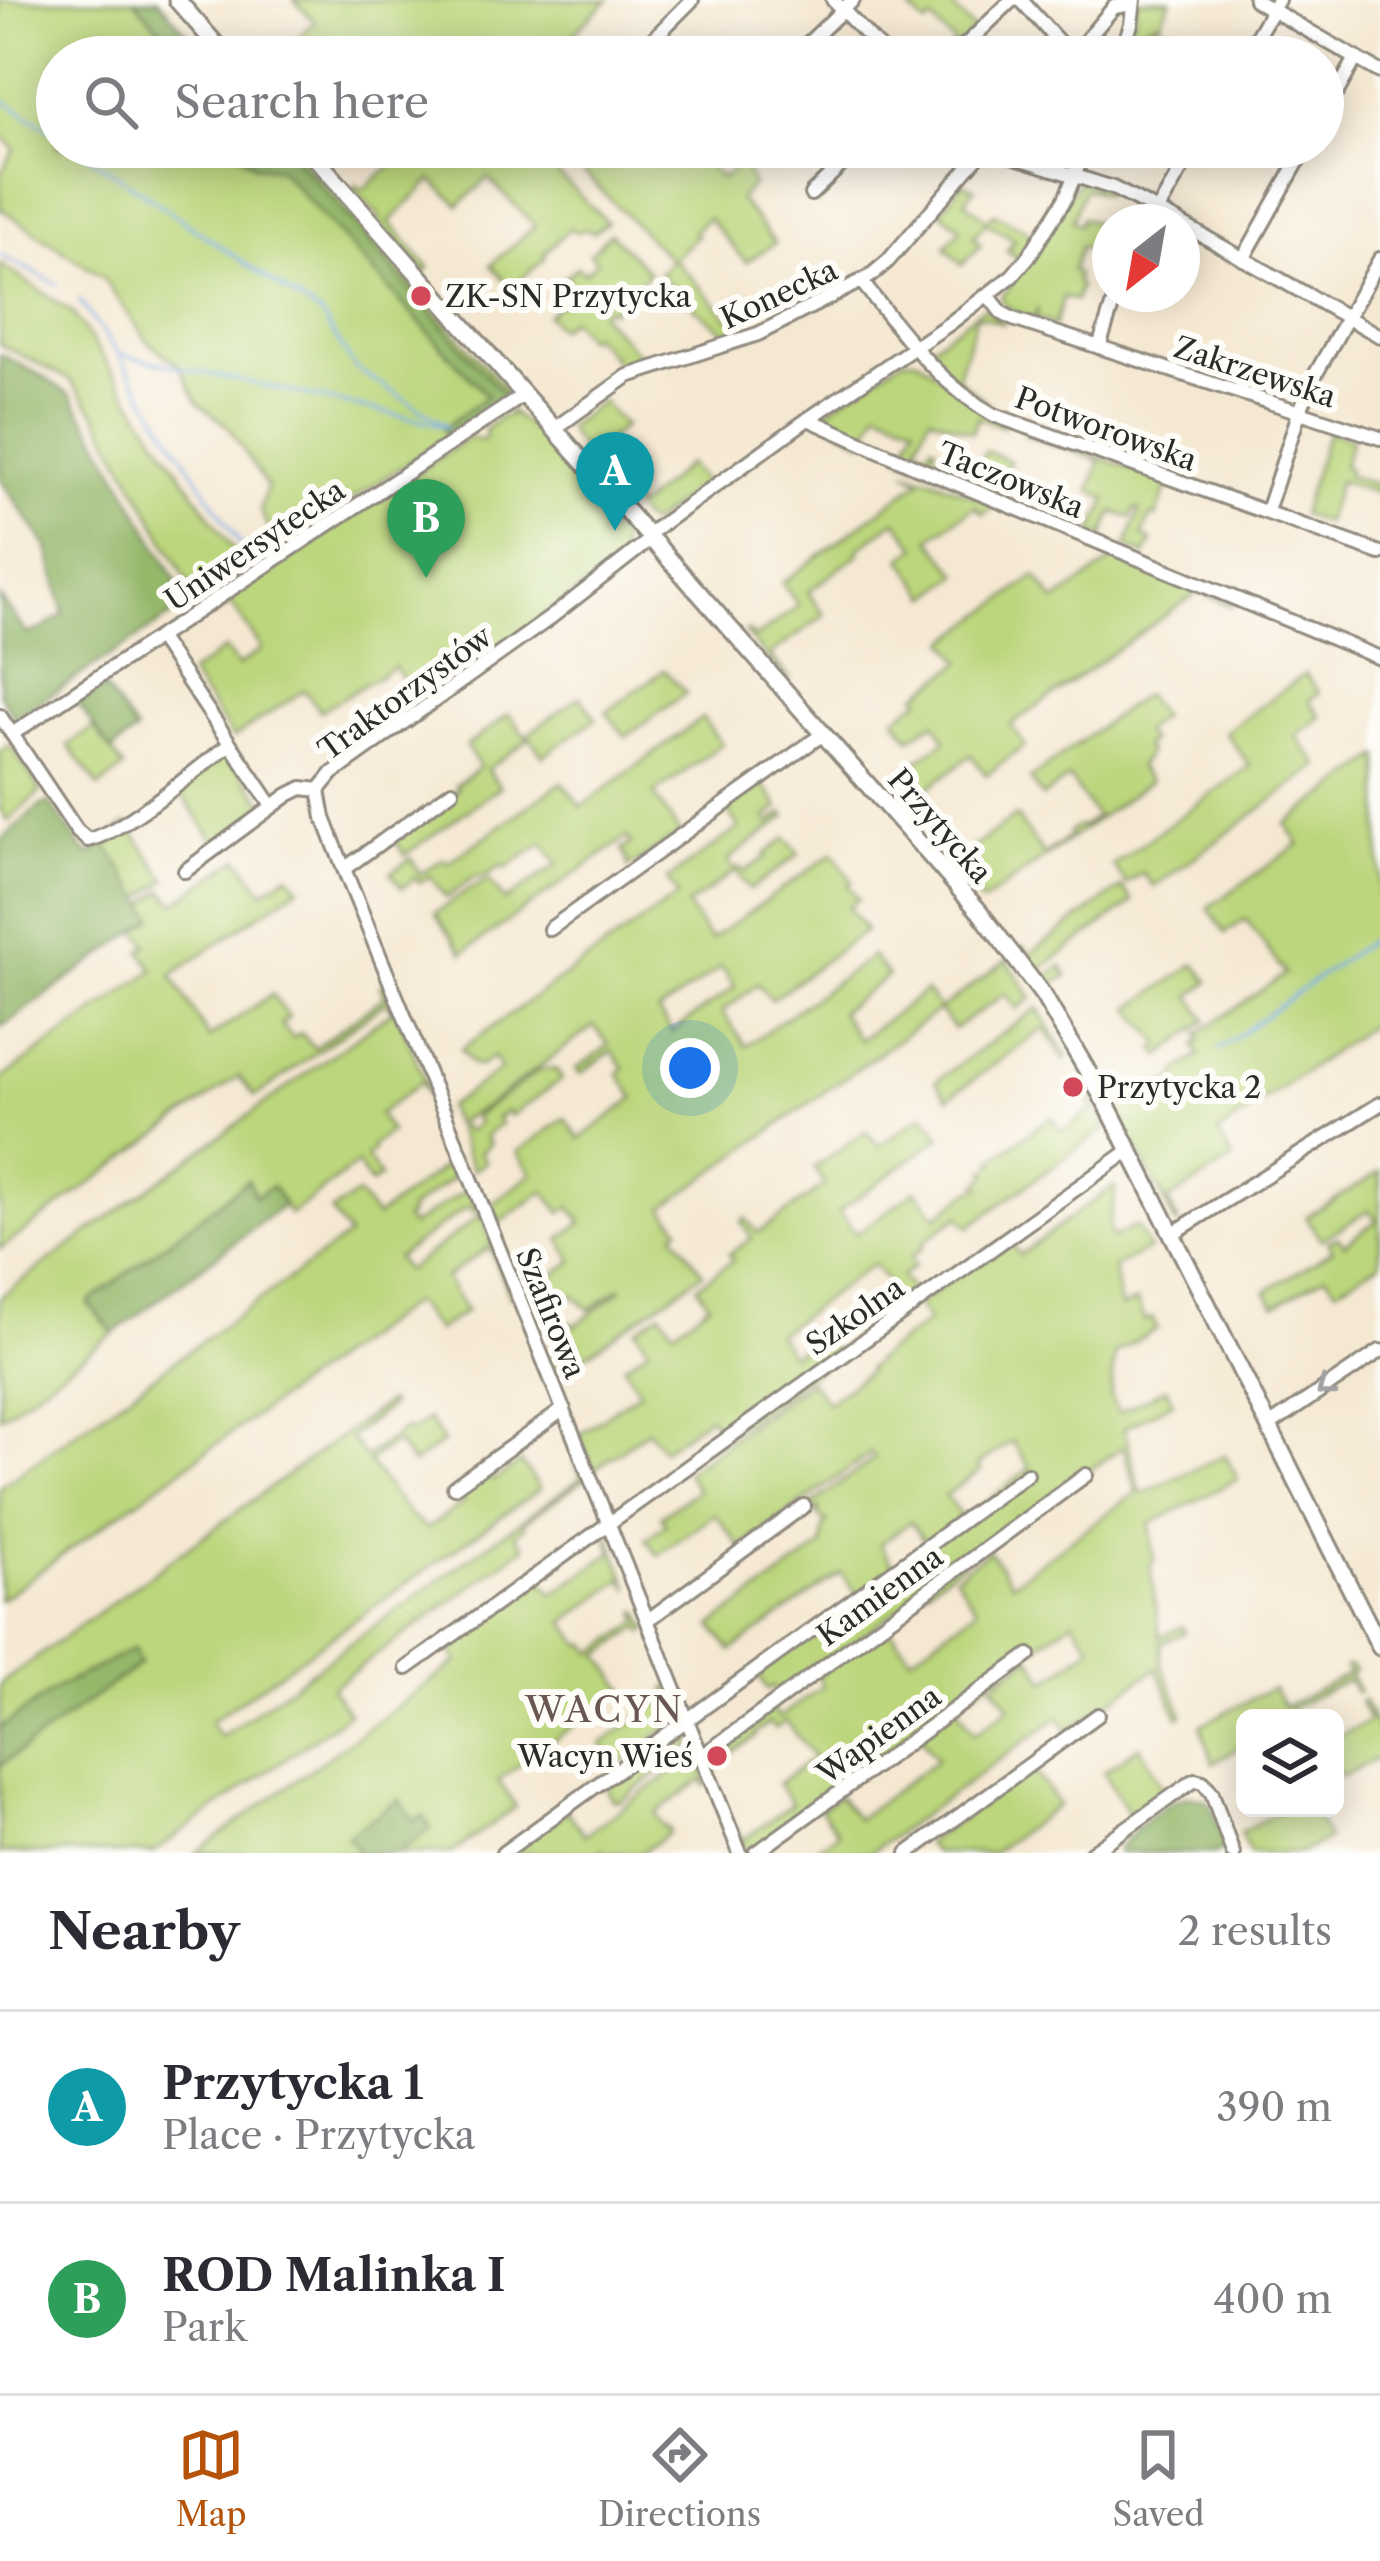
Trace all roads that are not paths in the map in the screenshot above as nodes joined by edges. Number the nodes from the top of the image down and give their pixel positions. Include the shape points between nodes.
1 (177, 0) edge
2 (692, 0) edge
3 (1016, 0) edge
4 (1255, 0) edge
5 (1134, 2) edge
6 (843, 4) edge
7 (1275, 5) edge
8 (209, 36) edge
9 (656, 36) edge
10 (813, 36) edge
11 (870, 36) edge
12 (976, 36) edge
13 (1051, 36) edge
14 (1090, 36) edge
15 (1127, 36) edge
16 (1257, 36) edge
17 (1322, 36) edge
18 (1344, 50) edge
19 (1356, 58) junction
20 (1380, 72) edge
21 (1344, 79) edge
22 (324, 168) edge
23 (839, 168) edge
24 (967, 168) edge
25 (1050, 168) edge
26 (1078, 168) edge
27 (1179, 168) edge
28 (1294, 168) edge
29 (1075, 176) junction
30 (812, 194) dead end
31 (1146, 204) edge
32 (1154, 204) edge
33 (1200, 234) edge
34 (1243, 259) junction
35 (1380, 260) edge
36 (861, 281) junction
37 (988, 295) junction
38 (1110, 312) edge
39 (1347, 317) junction
40 (1380, 336) edge
41 (915, 347) junction
42 (1099, 347) junction
43 (524, 395) junction
44 (1299, 412) junction
45 (808, 419) junction
46 (554, 429) junction
47 (1380, 438) edge
48 (1267, 512) junction
49 (649, 537) junction
50 (1380, 553) edge
51 (159, 638) junction
52 (1380, 658) edge
53 (0, 716) edge
54 (12, 734) junction
55 (823, 734) junction
56 (229, 745) junction
57 (319, 790) junction
58 (452, 791) dead end
59 (272, 806) junction
60 (344, 869) junction
61 (185, 871) dead end
62 (550, 929) dead end
63 (1380, 1104) edge
64 (1130, 1150) junction
65 (1172, 1234) junction
66 (1380, 1351) edge
67 (564, 1409) junction
68 (1269, 1426) junction
69 (1027, 1474) dead end
70 (1086, 1475) dead end
71 (454, 1487) dead end
72 (804, 1506) dead end
73 (609, 1523) junction
74 (648, 1620) junction
75 (1380, 1647) edge
76 (1029, 1655) dead end
77 (407, 1668) dead end
78 (1098, 1715) dead end
79 (688, 1720) junction
80 (702, 1756) junction
81 (502, 1853) edge
82 (740, 1853) edge
83 (756, 1853) edge
84 (908, 1853) edge
85 (1091, 1853) edge
86 (1233, 1853) edge

1 - 8 main road
2 - 9 street
3 - 12 street
3 - 13 street
4 - 7 street
5 - 14 street via 1114,7
5 - 15 street
6 - 10 street
6 - 11 street
7 - 16 street
7 - 17 street
18 - 19 street
19 - 20 street
19 - 21 street
22 - 43 main road, Przytycka
23 - 30 street
24 - 36 street, Konecka
25 - 29 street
26 - 29 street
27 - 32 street
28 - 34 street
29 - 31 street
29 - 37 street via 1029,256
33 - 34 street
34 - 39 street
35 - 39 street
36 - 41 street, Potworowska
36 - 46 street, Konecka via 758,334 628,376
37 - 41 street
37 - 42 street, Zakrzewska via 1007,317
38 - 42 street
39 - 40 street
39 - 44 street
41 - 45 street
41 - 48 street, Potworowska via 994,415
42 - 44 street, Zakrzewska
43 - 46 main road, Przytycka
43 - 51 street, Uniwersytecka
44 - 47 street, Zakrzewska
44 - 48 street
45 - 49 street
45 - 52 street, Taczowska
46 - 49 main road, Przytycka
48 - 50 street, Potworowska
49 - 55 main road, Przytycka
49 - 57 street, Traktorzystów
51 - 54 street, Uniwersytecka
51 - 56 street
53 - 54 street
54 - 56 street via 88,840
55 - 62 street
55 - 64 main road, Przytycka via 1025,968
56 - 59 street
57 - 59 street, Traktorzystów via 302,788
57 - 60 street, Szafirowa
58 - 60 street
59 - 61 street, Traktorzystów
60 - 67 street, Szafirowa
63 - 65 street
64 - 65 main road, Przytycka
64 - 73 street, Szkolna
65 - 68 main road, Przytycka
66 -> 68 street
67 - 71 street
67 - 73 street, Szafirowa
68 - 75 main road, Przytycka
69 - 79 street
70 - 80 street, Kamienna
72 - 74 street
73 - 74 street, Szafirowa
73 - 77 street, Szkolna
74 - 79 street, Szafirowa
76 - 83 street, Wapienna
78 - 84 street
79 - 80 street, Szafirowa
79 - 81 street
80 - 82 street, Szafirowa
85 - 86 street via 1195,1780 1212,1793

